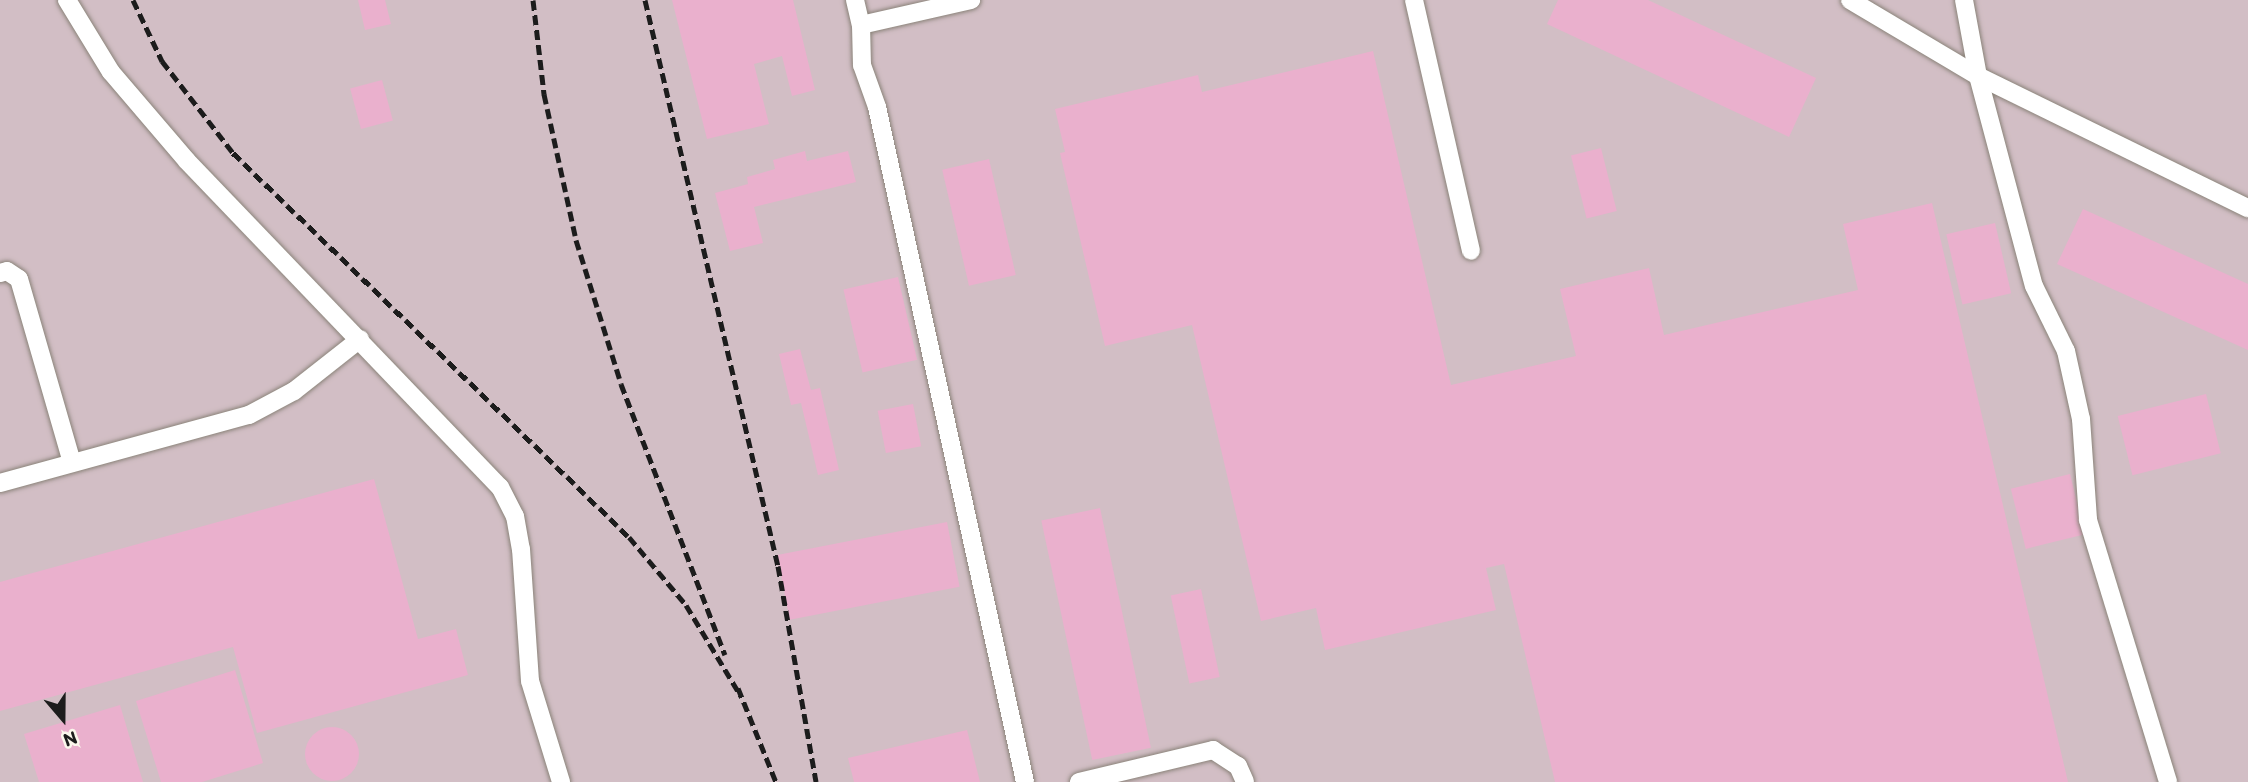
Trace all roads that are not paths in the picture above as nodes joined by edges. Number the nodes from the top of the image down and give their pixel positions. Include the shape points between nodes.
1 (67, 0) edge
2 (855, 0) edge
3 (971, 0) edge
4 (1414, 0) edge
5 (1850, 0) edge
6 (1964, 0) edge
7 (861, 25) junction
8 (1978, 76) junction
9 (2248, 208) edge
10 (1471, 251) dead end
11 (0, 273) edge
12 (360, 339) junction
13 (72, 463) junction
14 (0, 483) edge
15 (561, 782) edge
16 (1025, 782) edge
17 (1079, 782) edge
18 (1245, 782) edge
19 (2168, 782) edge

1 - 12 lane via 111,72 187,161
2 - 7 lane
3 - 7 lane
4 - 10 lane
5 - 8 lane
6 - 8 lane
7 - 16 lane via 862,65 877,107
8 - 9 lane
8 - 19 lane via 2034,286 2066,351 2081,419 2088,520
11 - 13 lane via 7,271 19,279
12 - 13 lane via 293,390 249,415
12 - 15 lane via 500,487 516,516 530,681
13 - 14 lane
17 - 18 lane via 1213,750 1238,766

